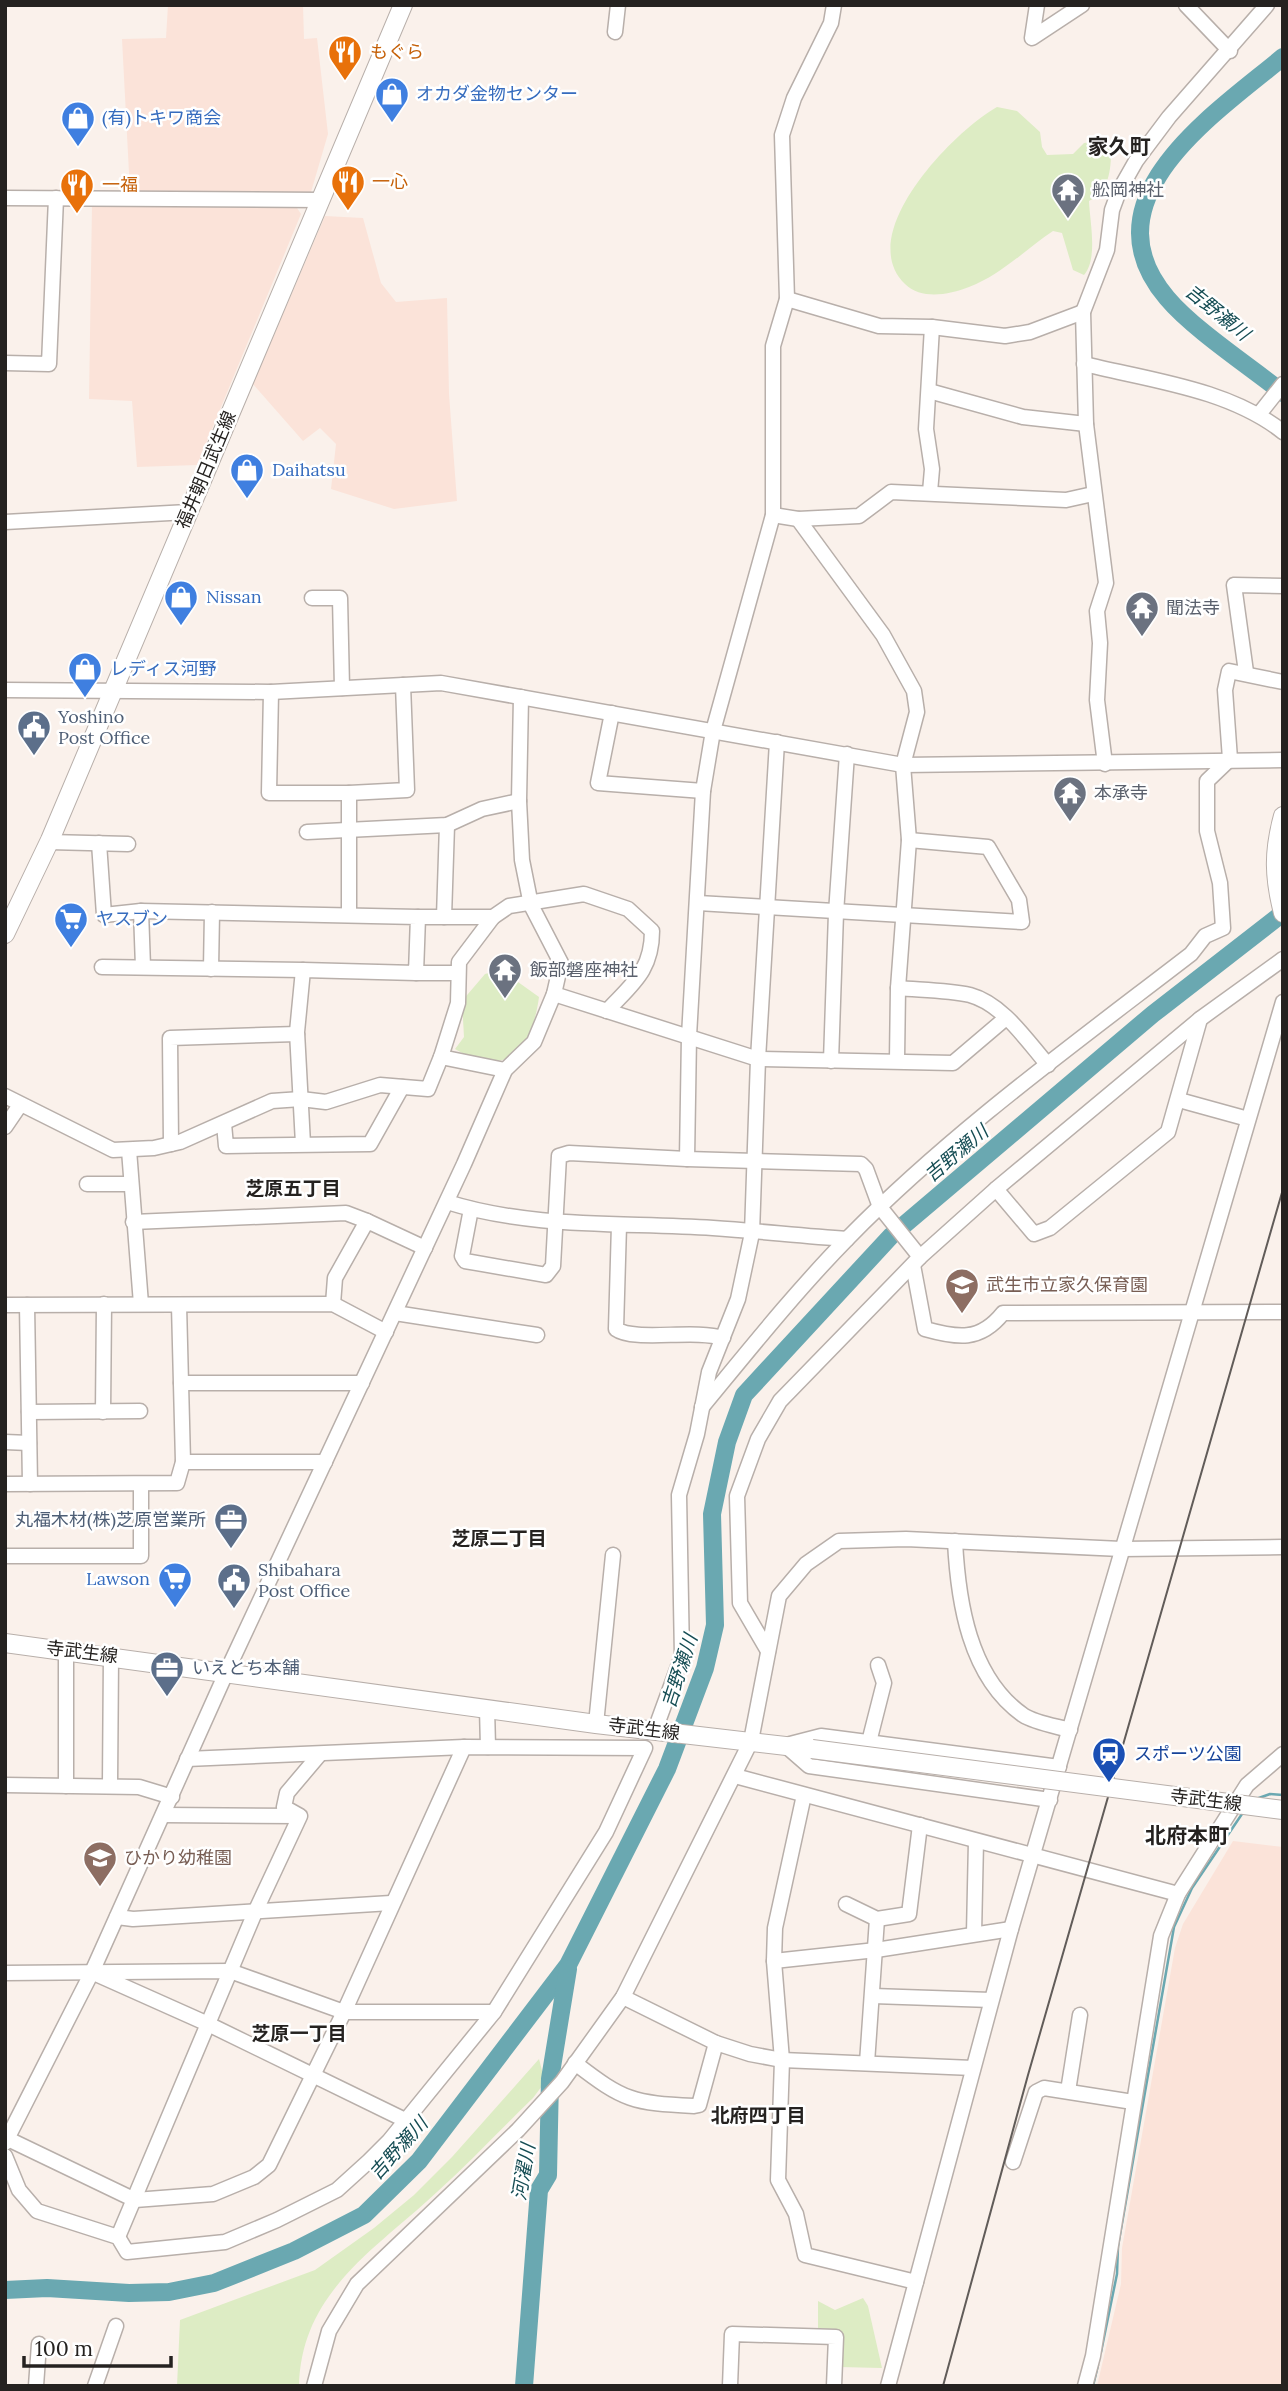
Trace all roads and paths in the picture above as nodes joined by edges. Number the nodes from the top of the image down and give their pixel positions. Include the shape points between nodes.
1 (404, 5) edge
2 (618, 5) edge
3 (834, 5) edge
4 (1037, 5) edge
5 (1082, 5) edge
6 (1186, 5) edge
7 (1267, 5) edge
8 (615, 32) dead end
9 (1230, 51) junction
10 (5, 198) edge
11 (56, 198) junction
12 (321, 200) junction
13 (788, 299) junction
14 (1083, 312) junction
15 (932, 327) junction
16 (5, 363) edge
17 (1084, 364) junction
18 (1283, 384) edge
19 (929, 391) junction
20 (1259, 413) junction
21 (1086, 424) junction
22 (1283, 432) edge
23 (930, 492) junction
24 (1093, 494) junction
25 (188, 512) junction
26 (773, 515) junction
27 (798, 519) junction
28 (5, 522) edge
29 (1283, 586) edge
30 (312, 598) dead end
31 (1245, 672) junction
32 (1282, 681) edge
33 (403, 685) junction
34 (342, 688) junction
35 (112, 689) junction
36 (5, 690) edge
37 (271, 692) junction
38 (521, 697) junction
39 (612, 713) junction
40 (713, 731) junction
41 (777, 742) junction
42 (846, 754) junction
43 (1230, 759) junction
44 (1283, 760) edge
45 (1105, 764) junction
46 (903, 765) junction
47 (703, 791) junction
48 (349, 793) junction
49 (519, 801) junction
50 (1283, 816) edge
51 (447, 825) junction
52 (349, 831) junction
53 (307, 832) dead end
54 (909, 840) junction
55 (49, 842) junction
56 (99, 843) junction
57 (128, 844) dead end
58 (698, 903) junction
59 (531, 905) junction
60 (11, 908) edge
61 (767, 908) junction
62 (141, 911) junction
63 (212, 912) junction
64 (836, 913) junction
65 (1283, 913) edge
66 (349, 915) junction
67 (905, 915) junction
68 (418, 917) junction
69 (444, 917) junction
70 (493, 917) junction
71 (5, 934) edge
72 (1283, 959) edge
73 (102, 967) dead end
74 (143, 967) junction
75 (211, 969) junction
76 (303, 970) junction
77 (416, 972) junction
78 (458, 973) junction
79 (898, 988) junction
80 (554, 994) junction
81 (1283, 1002) edge
82 (607, 1011) junction
83 (1006, 1018) junction
84 (1200, 1019) junction
85 (297, 1034) junction
86 (689, 1036) junction
87 (441, 1057) junction
88 (758, 1059) junction
89 (897, 1060) junction
90 (831, 1061) junction
91 (1048, 1065) junction
92 (505, 1070) junction
93 (402, 1087) junction
94 (5, 1096) edge
95 (301, 1099) junction
96 (1179, 1100) junction
97 (20, 1105) junction
98 (1248, 1119) junction
99 (225, 1124) junction
100 (5, 1127) edge
101 (171, 1144) junction
102 (303, 1144) junction
103 (129, 1150) junction
104 (687, 1159) junction
105 (757, 1160) junction
106 (87, 1184) dead end
107 (130, 1184) junction
108 (996, 1189) junction
109 (447, 1202) junction
110 (880, 1207) junction
111 (471, 1209) junction
112 (367, 1221) junction
113 (554, 1221) junction
114 (133, 1222) junction
115 (619, 1225) junction
116 (752, 1233) junction
117 (847, 1239) junction
118 (425, 1248) junction
119 (916, 1261) junction
120 (104, 1304) junction
121 (141, 1304) junction
122 (333, 1304) junction
123 (5, 1305) edge
124 (27, 1305) junction
125 (179, 1305) junction
126 (1283, 1312) edge
127 (395, 1313) junction
128 (1191, 1314) junction
129 (386, 1332) junction
130 (537, 1335) dead end
131 (723, 1338) junction
132 (181, 1383) junction
133 (362, 1384) junction
134 (702, 1407) junction
135 (139, 1411) dead end
136 (29, 1412) junction
137 (103, 1412) junction
138 (5, 1443) edge
139 (29, 1443) junction
140 (183, 1462) junction
141 (325, 1462) junction
142 (5, 1484) edge
143 (30, 1484) junction
144 (141, 1485) junction
145 (955, 1541) junction
146 (1283, 1548) edge
147 (1121, 1549) junction
148 (613, 1555) dead end
149 (5, 1556) edge
150 (5, 1643) edge
151 (66, 1650) junction
152 (768, 1651) junction
153 (111, 1656) junction
154 (878, 1665) dead end
155 (227, 1671) junction
156 (487, 1708) junction
157 (596, 1724) junction
158 (1070, 1730) junction
159 (660, 1731) junction
160 (746, 1741) junction
161 (869, 1742) junction
162 (786, 1746) junction
163 (464, 1747) junction
164 (488, 1747) junction
165 (320, 1754) junction
166 (1283, 1754) edge
167 (187, 1759) junction
168 (1059, 1767) junction
169 (735, 1776) junction
170 (5, 1785) edge
171 (110, 1785) junction
172 (66, 1786) junction
173 (804, 1795) junction
174 (172, 1797) junction
175 (1050, 1800) junction
176 (1283, 1810) edge
177 (163, 1815) junction
178 (300, 1816) junction
179 (920, 1825) junction
180 (976, 1841) junction
181 (1034, 1856) junction
182 (1178, 1894) junction
183 (391, 1903) junction
184 (846, 1904) dead end
185 (256, 1910) junction
186 (117, 1917) junction
187 (877, 1919) junction
188 (1011, 1929) junction
189 (974, 1934) junction
190 (876, 1950) junction
191 (774, 1961) junction
192 (230, 1971) junction
193 (92, 1972) junction
194 (5, 1973) edge
195 (873, 1996) junction
196 (623, 1997) junction
197 (991, 2000) junction
198 (344, 2012) junction
199 (494, 2012) junction
200 (1080, 2015) dead end
201 (208, 2024) junction
202 (716, 2043) junction
203 (782, 2060) junction
204 (575, 2063) junction
205 (867, 2063) junction
206 (973, 2068) junction
207 (313, 2074) junction
208 (1068, 2091) junction
209 (1133, 2102) junction
210 (405, 2120) junction
211 (7, 2141) edge
212 (5, 2155) edge
213 (1013, 2161) dead end
214 (135, 2200) junction
215 (118, 2237) junction
216 (916, 2282) junction
217 (116, 2326) dead end
218 (38, 2344) dead end
219 (36, 2386) edge
220 (95, 2386) edge
221 (313, 2386) edge
222 (730, 2386) edge
223 (834, 2386) edge
224 (888, 2386) edge
225 (1085, 2386) edge

1 - 12 main road, 福井朝日武生線
2 - 8 street
3 - 13 street via 831,23 782,135
4 - 5 street via 1032,38
6 - 9 street
7 - 9 street
9 - 14 street via 1169,117 1119,191 1107,250
10 - 11 street
11 - 12 street
11 - 16 street via 49,364
12 - 25 main road, 福井朝日武生線
13 - 15 street via 879,326
13 - 26 street via 772,346
14 - 15 street via 1005,337
14 - 17 street
15 - 19 street
17 - 20 street
17 - 21 street
18 - 20 street
19 - 21 street via 1023,417
19 - 23 street
20 - 22 street
21 - 24 street
23 - 24 street via 1066,500
23 - 27 street via 891,492 859,516
24 - 45 street via 1106,583 1097,611 1097,700
25 - 28 street
25 - 35 main road, 福井朝日武生線
26 - 27 street
26 - 40 street
27 - 46 street via 883,635 911,684 917,712
29 - 31 street via 1234,585
30 - 34 street via 340,598
31 - 32 street
31 - 43 street via 1229,671 1225,690
33 - 34 street
33 - 38 street via 441,683
33 - 48 street via 407,790
34 - 37 street
35 - 36 street
35 - 37 street
35 - 55 main road, 福井朝日武生線
37 - 48 street via 269,793
38 - 39 street
38 - 49 street
39 - 40 street
39 - 47 street via 598,783
40 - 41 street
40 - 47 street
41 - 42 street
41 - 61 street
42 - 46 street
42 - 64 street
43 - 44 street
43 - 45 street
43 - 91 street via 1207,781 1207,831 1220,883 1223,928 1205,936 1191,954
45 - 46 street
46 - 54 street
47 - 58 street
48 - 52 street
49 - 51 street via 482,809
49 - 59 street via 522,860
50 - 65 main road via 1274,873
51 - 52 street
51 - 69 street
52 - 53 street
52 - 66 street
54 - 67 street
54 - 67 street via 988,846 1019,900 1022,922
55 - 56 street
55 - 60 main road, 福井朝日武生線
56 - 57 street
56 - 62 street via 104,915
58 - 61 street
58 - 86 street
59 - 70 street via 509,906
59 - 80 street via 561,963
59 - 82 street via 584,894 628,909 652,931 646,968
60 - 71 main road, 福井朝日武生線
61 - 64 street
61 - 88 street
62 - 63 street
62 - 74 street
63 - 66 street
63 - 75 street
64 - 67 street
64 - 90 street
66 - 68 street
67 - 79 street
68 - 69 street
68 - 77 street
69 - 70 street
70 - 78 street via 459,962
72 - 84 street
73 - 74 street
74 - 75 street
75 - 76 street
76 - 77 street
76 - 85 street
77 - 78 street
78 - 87 street via 458,1003
79 - 83 street via 970,995
79 - 89 street
80 - 82 street
80 - 92 street via 534,1042
81 - 98 street
82 - 86 street
83 - 89 street via 953,1063
83 - 91 street
84 - 96 street
84 - 108 street
85 - 95 street
85 - 101 street via 170,1038
86 - 88 street
86 - 104 street
87 - 92 street
87 - 93 street via 428,1089
88 - 90 street
88 - 105 street
89 - 90 street
91 - 110 street
92 - 109 street
93 - 95 street via 380,1085 326,1102
93 - 102 street via 370,1144
94 - 97 street
95 - 99 street via 272,1101
95 - 102 street
96 - 98 street
96 - 108 street via 1168,1132 1050,1228 1034,1234
97 - 100 street
97 - 103 street via 113,1150
98 - 128 street
99 - 101 street
99 - 102 street via 226,1146
101 - 103 street
103 - 107 street
104 - 105 street
104 - 113 street via 563,1154 556,1160
105 - 110 street via 861,1164
105 - 116 street
106 - 107 street
107 - 114 street
108 - 119 street
109 - 111 street
109 - 118 street
110 - 117 street
110 - 119 street
111 - 113 street
111 - 113 street via 462,1256 465,1261 533,1274 545,1275 553,1266
112 - 114 street via 346,1213
112 - 118 street
112 - 122 street via 335,1278
113 - 115 street
114 - 121 street
115 - 116 street
115 - 131 street via 616,1329 632,1335 697,1332
116 - 117 street
116 - 131 street via 738,1299
117 - 134 street
118 - 127 street
119 - 128 street via 925,1329 957,1338 984,1331 1003,1313
119 - 152 street via 780,1401 746,1469 737,1496 740,1603
120 - 121 street
120 - 124 street
120 - 137 street
121 - 125 street
122 - 125 street
122 - 129 street
123 - 124 street
124 - 136 street
125 - 132 street
126 - 128 street
127 - 129 street
127 - 130 street
128 - 147 street
129 - 133 street
131 - 134 street
132 - 133 street
132 - 140 street
133 - 141 street
134 - 159 street via 679,1495 682,1656
135 - 137 street
136 - 137 street
136 - 139 street
138 - 139 street
139 - 143 street
140 - 141 street
140 - 144 street via 177,1483
141 - 155 street
142 - 143 street
143 - 144 street
144 - 149 street via 141,1556
145 - 147 street
145 - 152 street via 839,1541 806,1564 779,1596
145 - 158 street via 958,1592 970,1637 992,1683 1024,1716
146 - 147 street
147 - 158 street
148 - 157 street
150 - 151 main road, 寺武生線
151 - 153 main road, 寺武生線
151 - 172 street
152 - 160 street
153 - 155 main road, 寺武生線
153 - 171 street
154 - 161 street via 884,1683
155 - 156 main road, 寺武生線
155 - 167 street
156 - 157 main road, 寺武生線
156 - 164 street
157 - 159 main road, 寺武生線
158 - 168 street
159 - 160 main road, 寺武生線
160 - 162 main road, 寺武生線
160 - 169 street
161 - 162 street via 821,1736
161 - 168 street
162 - 175 street via 809,1766
162 - 176 main road, 寺武生線, bridge
163 - 164 street
163 - 165 street
163 - 183 street
164 - 199 street via 645,1748 606,1832
165 - 167 street
165 - 178 street via 287,1793 284,1807
166 - 182 street via 1247,1785
167 - 174 street
168 - 175 street
169 - 173 street
169 - 196 street
170 - 172 street
171 - 172 street
171 - 174 street via 139,1787
173 - 179 street
173 - 191 street via 775,1928
174 - 177 street
175 - 181 street
177 - 178 street
177 - 186 street
178 - 185 street
179 - 180 street
179 - 187 street via 909,1914
180 - 181 street
180 - 189 street
181 - 182 street
181 - 188 street
182 - 209 street via 1161,1936
183 - 185 street
183 - 198 street
184 - 187 street
185 - 186 street
185 - 192 street
186 - 193 street
187 - 190 street
188 - 189 street
188 - 197 street
189 - 190 street
190 - 191 street
190 - 195 street
191 - 203 street
192 - 193 street
192 - 198 street
192 - 201 street
193 - 194 street
193 - 201 street
193 - 211 street
195 - 197 street
195 - 205 street
196 - 202 street
196 - 204 street
197 - 206 street
198 - 199 street
198 - 207 street
199 - 210 street
200 - 208 street
201 - 207 street
201 - 214 street
202 - 203 street
202 - 204 street via 699,2105 694,2106 640,2103 609,2089
203 - 205 street
203 - 216 street via 778,2180 796,2214 805,2255
204 - 221 street via 518,2130 357,2284 329,2332
205 - 206 street
206 - 216 street
207 - 210 street
207 - 214 street via 269,2165 254,2177 213,2194
208 - 209 street
208 - 213 street via 1044,2088 1036,2092
209 - 225 street
210 - 215 street via 337,2190 235,2238 207,2246 127,2252
211 - 214 street
212 - 215 street via 19,2190 37,2211
214 - 215 street
216 - 224 street
217 - 220 street
218 - 219 street
222 - 223 street via 732,2334 836,2337

